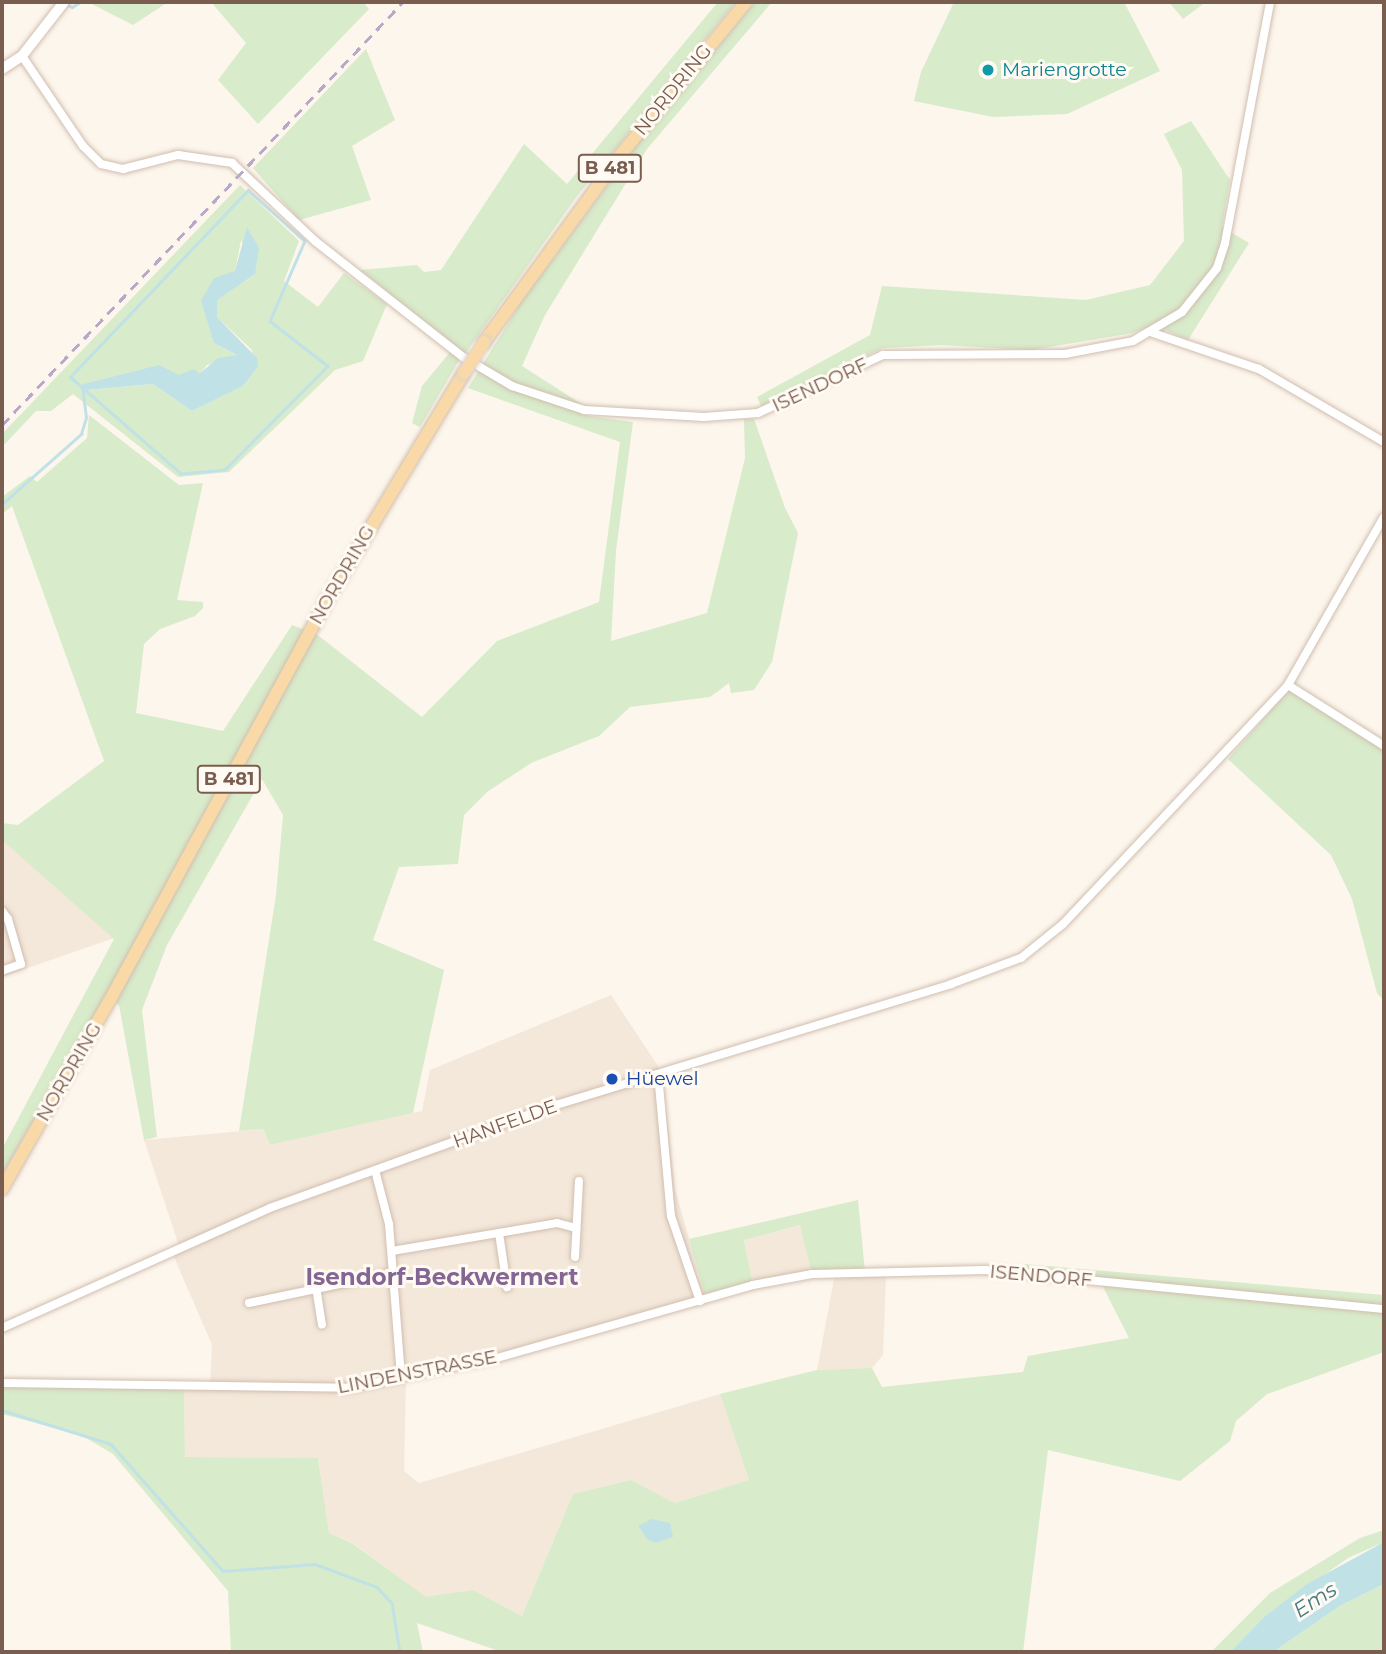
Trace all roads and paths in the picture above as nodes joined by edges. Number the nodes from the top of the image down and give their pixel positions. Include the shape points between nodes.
1 (746, 2) edge
2 (1270, 2) edge
3 (61, 6) edge
4 (22, 56) junction
5 (2, 69) edge
6 (1153, 333) junction
7 (1384, 442) edge
8 (1384, 517) edge
9 (1288, 685) junction
10 (1384, 746) edge
11 (2, 911) edge
12 (2, 971) edge
13 (658, 1074) junction
14 (375, 1170) junction
15 (579, 1181) dead end
16 (2, 1189) edge
17 (576, 1228) junction
18 (499, 1233) junction
19 (392, 1251) junction
20 (575, 1257) dead end
21 (393, 1273) junction
22 (316, 1287) junction
23 (507, 1287) dead end
24 (700, 1301) junction
25 (250, 1303) dead end
26 (1384, 1308) edge
27 (322, 1325) dead end
28 (2, 1328) edge
29 (401, 1378) junction
30 (2, 1383) edge

1 - 16 main road, NORDRING / B 481, bridge via 618,158 464,373 324,605
2 - 6 street, ISENDORF via 1217,268 1182,312
3 - 4 street
4 - 5 street
4 - 6 street, ISENDORF via 83,146 101,164 123,169 178,155 232,163 315,241 463,357 512,386 584,410 704,417 758,413 883,355 938,352 1028,358 1078,352
6 - 7 street via 1259,369
8 - 9 street
9 - 10 street
9 - 13 street, HANFELDE via 1063,924 1021,958
11 - 12 street via 21,964
13 - 14 street, HANFELDE via 543,1109
13 - 24 street via 668,1204
14 - 19 street
14 - 28 street, HANFELDE via 270,1208
15 - 17 street
17 - 18 street via 557,1223
17 - 20 street
18 - 19 street
18 - 23 street
19 - 21 street
21 - 22 street
21 - 29 street
22 - 25 street
22 - 27 street
24 - 26 street, ISENDORF via 793,1276 985,1270
24 - 29 street, LINDENSTRASSE via 497,1359
29 - 30 street, LINDENSTRASSE via 318,1390

